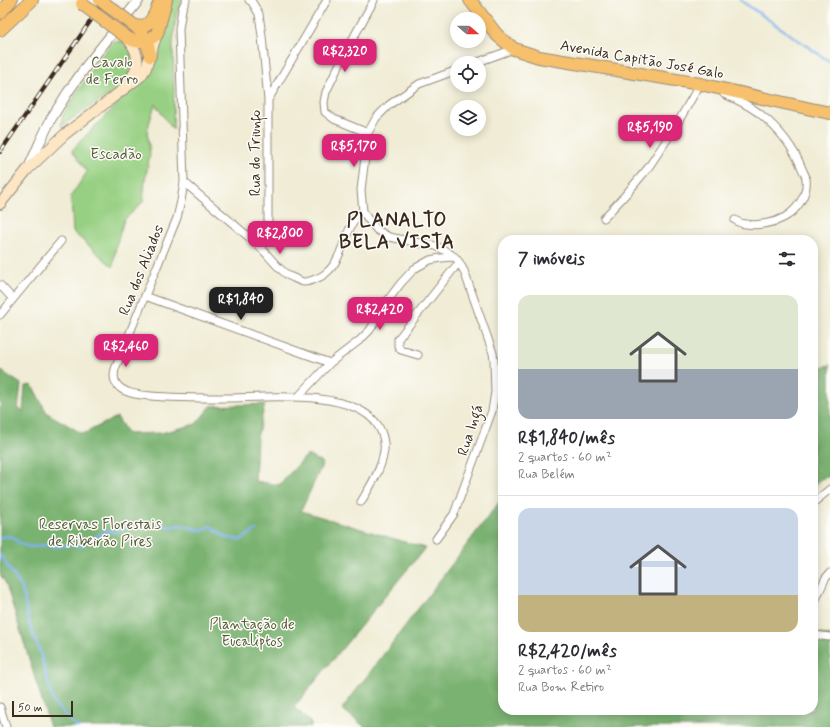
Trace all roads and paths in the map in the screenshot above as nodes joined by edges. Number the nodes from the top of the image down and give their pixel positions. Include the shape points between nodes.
1 (11, 0) edge
2 (100, 0) edge
3 (139, 0) edge
4 (161, 0) edge
5 (166, 0) edge
6 (186, 0) edge
7 (249, 0) edge
8 (327, 0) edge
9 (374, 0) edge
10 (470, 0) edge
11 (32, 1) edge
12 (80, 2) edge
13 (0, 13) edge
14 (134, 25) junction
15 (0, 30) edge
16 (127, 38) junction
17 (152, 38) junction
18 (514, 49) junction
19 (150, 56) joint
20 (486, 59) edge
21 (450, 73) edge
22 (700, 85) junction
23 (124, 88) junction
24 (268, 100) junction
25 (811, 109) junction
26 (830, 113) edge
27 (830, 122) edge
28 (368, 133) junction
29 (27, 170) junction
30 (184, 182) junction
31 (0, 204) edge
32 (363, 211) junction
33 (604, 218) dead end
34 (735, 220) dead end
35 (61, 241) dead end
36 (262, 249) junction
37 (457, 260) junction
38 (0, 285) edge
39 (145, 296) junction
40 (13, 299) junction
41 (0, 315) edge
42 (418, 355) dead end
43 (330, 363) junction
44 (298, 397) junction
45 (830, 489) edge
46 (818, 499) edge
47 (361, 502) dead end
48 (436, 539) dead end
49 (830, 573) edge
50 (818, 595) edge
51 (818, 636) edge
52 (830, 637) edge
53 (0, 707) edge
54 (6, 727) edge

1 - 13 main road
2 - 14 main road, bridge
3 - 29 street via 68,92 51,119
4 - 14 main road via 150,22 146,25
5 - 17 main road
6 - 30 street, Rua dos Aliados via 179,29
7 - 24 street via 258,14
8 - 24 street, Rua do Triunfo
9 - 28 street via 343,57 326,92 324,102 325,112 334,119
10 - 18 main road, Avenida Capitão José Galo via 497,35
11 - 15 main road
12 - 16 main road, bridge
14 - 17 main road
16 - 17 main road via 142,42
16 - 23 main road via 137,51 138,58 131,79
17 - 19 main road
18 - 20 street
18 - 22 main road, Avenida Capitão José Galo via 538,57
19 - 23 main road via 141,76
21 - 28 street via 419,84 389,105 376,118
22 - 25 main road, Avenida Capitão José Galo
22 - 33 street via 648,168
22 - 34 street via 722,93 758,112 782,135 794,151 806,179 806,190 800,204 780,220 756,225
23 - 29 main road via 65,134
24 - 36 street, Rua do Triunfo via 268,221
25 - 26 main road, Avenida Capitão José Galo
25 - 27 main road
28 - 32 street via 361,190
29 - 31 main road
30 - 36 street
30 - 39 street, Rua dos Aliados via 177,218
32 - 36 street via 351,225 333,266 326,274 316,279 303,282 289,276
32 - 37 street via 377,230 388,237 436,246
35 - 40 street
37 - 42 street via 398,339 401,350
37 - 43 street via 430,260 414,269 388,300 370,330
37 - 48 street, Rua Ingá via 464,270 493,353 495,392 492,411 454,514
38 - 40 street
39 - 43 street
39 - 44 street, Rua dos Aliados via 115,368 116,385 135,394 163,397
40 - 41 street
43 - 44 street
44 - 47 street, Rua dos Aliados via 333,401 356,408 372,418 381,430 384,455
45 - 46 street
49 - 50 street
51 - 52 street
53 - 54 street

